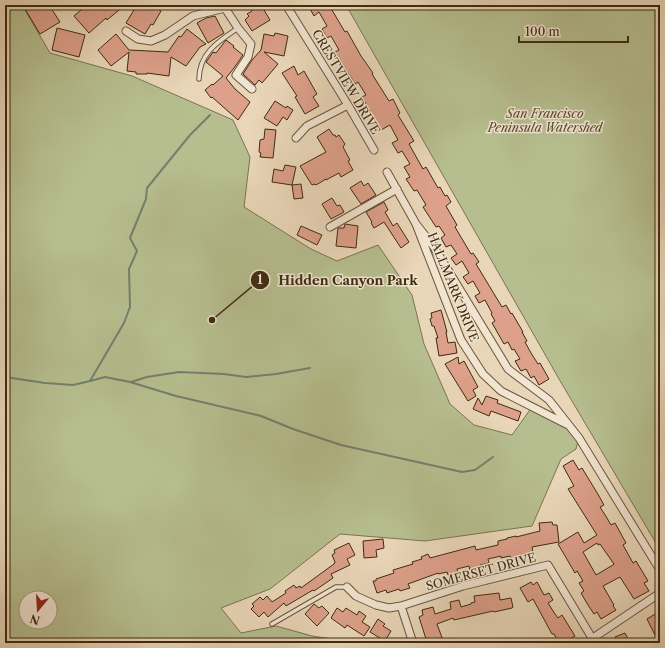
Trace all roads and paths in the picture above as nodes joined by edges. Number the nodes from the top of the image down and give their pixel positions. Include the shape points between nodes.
1 (286, 5) edge
2 (227, 6) edge
3 (238, 28) junction
4 (126, 31) dead end
5 (198, 79) dead end
6 (252, 89) dead end
7 (348, 105) junction
8 (296, 138) dead end
9 (374, 150) dead end
10 (387, 172) dead end
11 (396, 189) junction
12 (416, 224) junction
13 (330, 226) dead end
14 (568, 424) junction
15 (660, 570) edge
16 (347, 587) joint
17 (660, 593) edge
18 (401, 606) junction
19 (272, 624) dead end
20 (594, 641) edge
21 (413, 643) edge

1 - 7 street, CRESTVIEW DRIVE
2 - 3 street
2 - 4 street via 193,16 166,35 151,40 138,39
3 - 5 lane via 210,48 202,61
3 - 6 street via 251,44 248,57 236,75
7 - 8 street via 307,126
7 - 9 street, CRESTVIEW DRIVE
10 - 11 street, HALLMARK DRIVE
11 - 12 street, HALLMARK DRIVE
11 - 13 street
12 - 14 street, HALLMARK DRIVE via 434,247 508,369 549,400
12 - 14 street, HALLMARK DRIVE via 461,340 483,374 501,391
14 - 15 street, HALLMARK DRIVE
16 - 18 street via 356,596 376,605 389,608
16 - 19 lane via 336,587
17 - 20 street
18 - 20 street, SOMERSET DRIVE via 463,586 548,565
18 - 21 street

